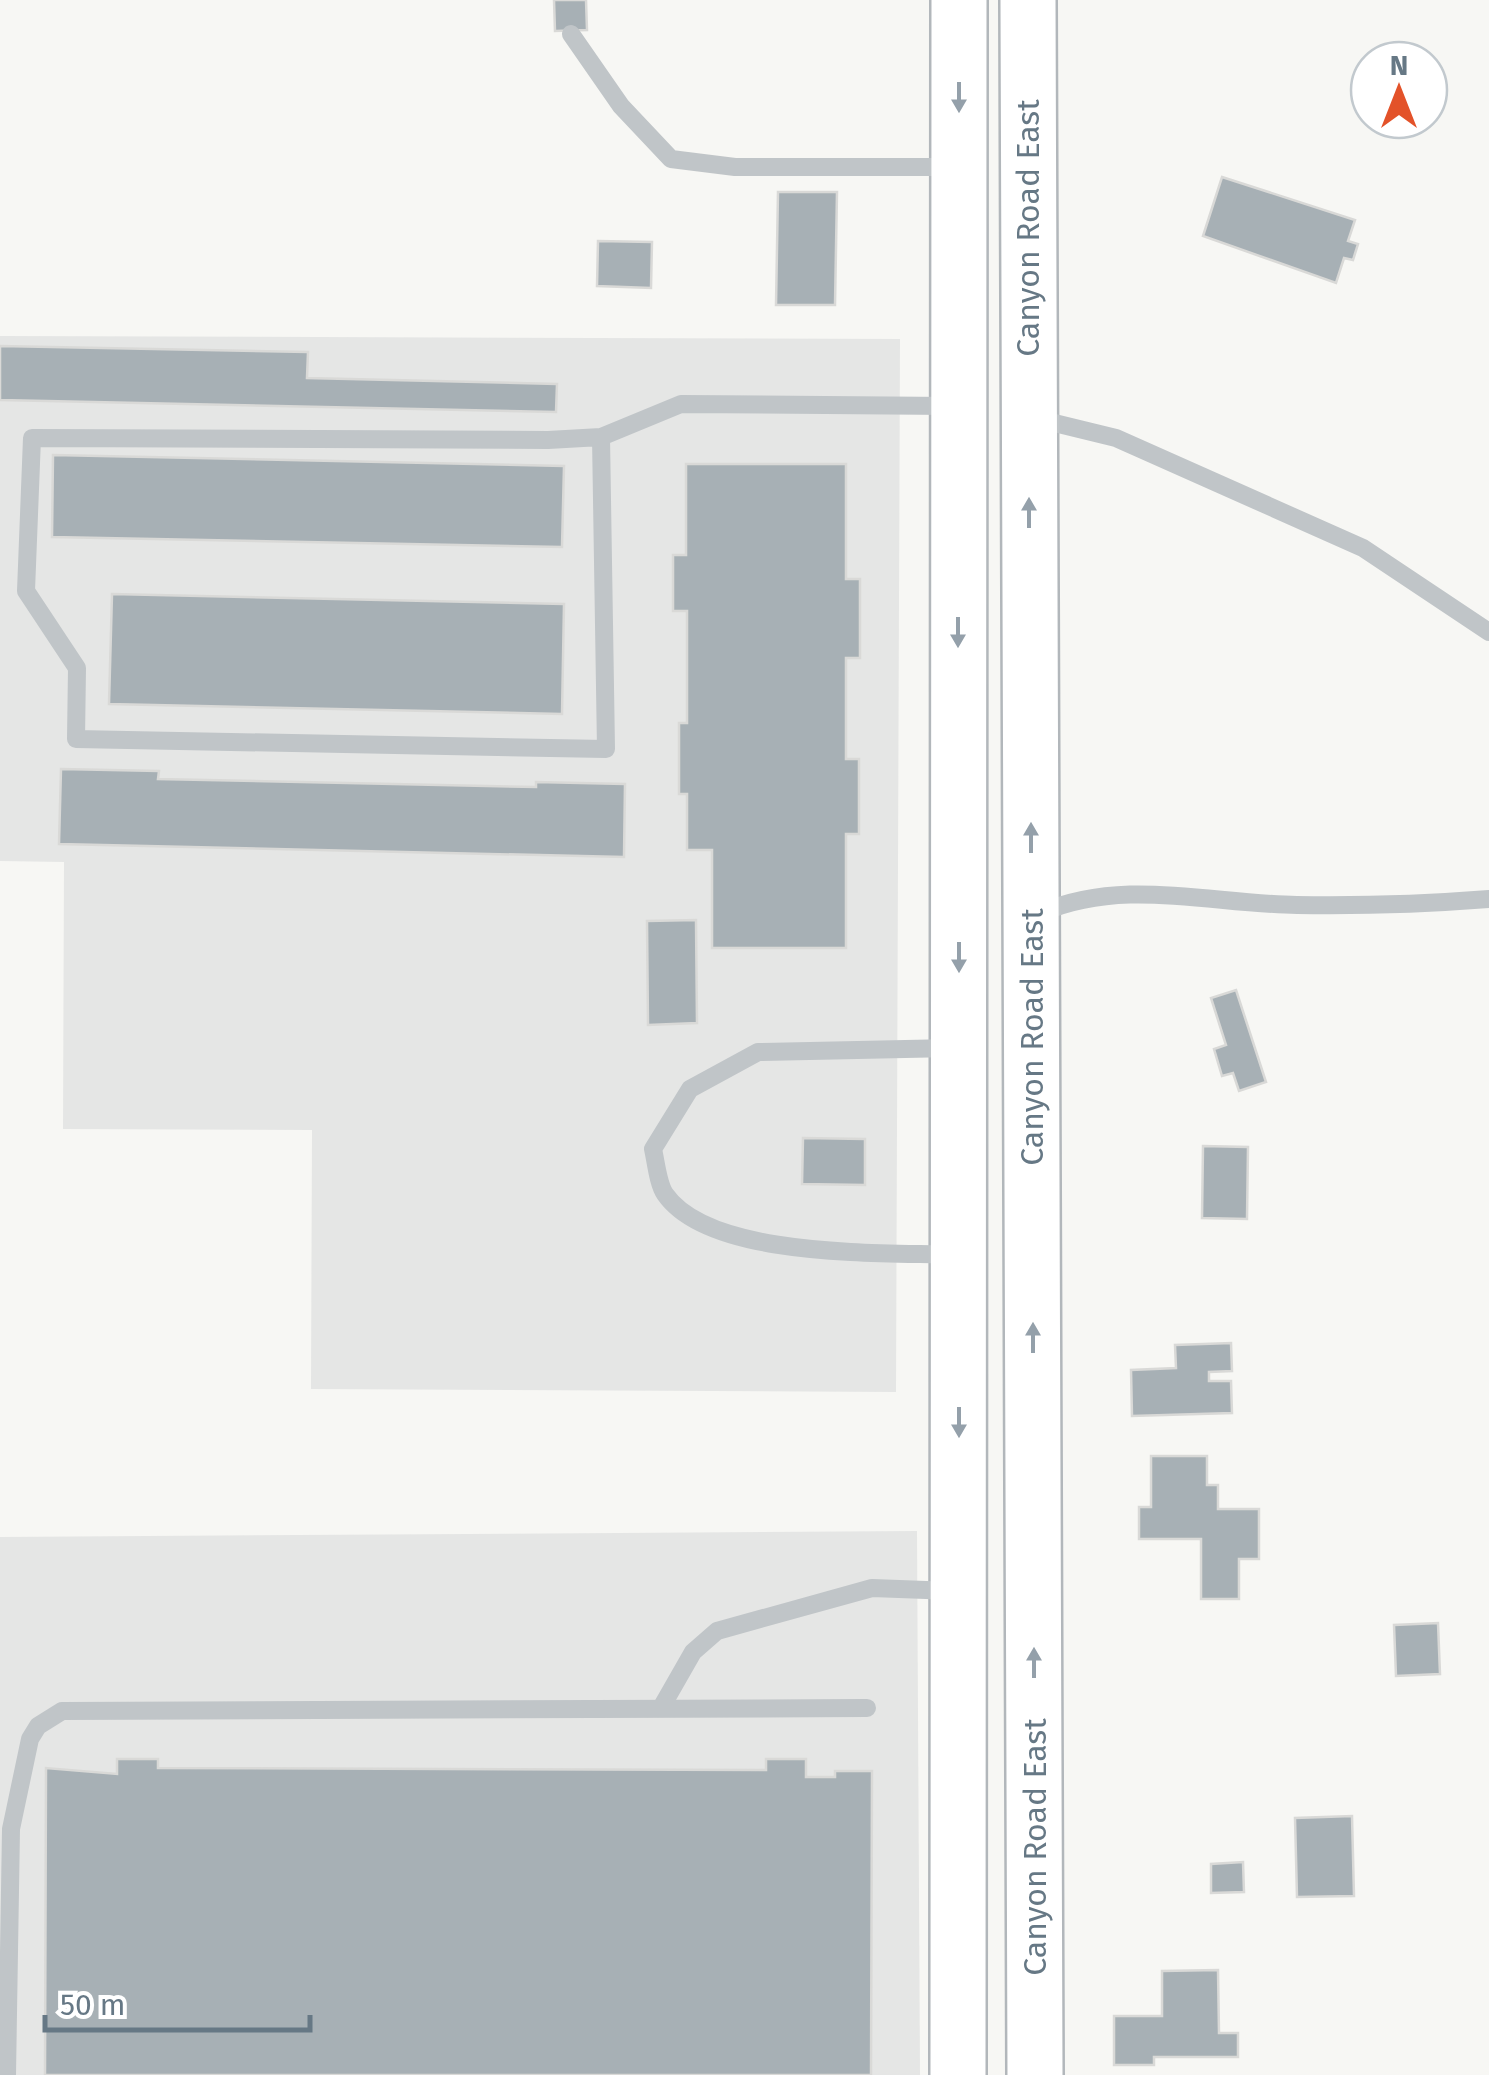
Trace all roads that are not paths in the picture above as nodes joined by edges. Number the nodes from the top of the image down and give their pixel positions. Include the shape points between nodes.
1 (959, 0) edge
2 (1028, 0) edge
3 (571, 34) dead end
4 (959, 168) junction
5 (958, 406) junction
6 (1029, 417) junction
7 (602, 437) junction
8 (1489, 632) edge
9 (1489, 898) edge
10 (1031, 918) junction
11 (959, 1048) junction
12 (959, 1256) junction
13 (958, 1591) junction
14 (660, 1708) junction
15 (868, 1708) dead end
16 (7, 2075) edge
17 (958, 2075) edge
18 (1035, 2075) edge

1 -> 4 main road
2 - 6 main road, Canyon Road East
3 - 4 lane via 621,106 671,158 735,168
4 - 5 main road
5 - 7 lane via 681,404
5 -> 11 main road
6 - 8 lane via 1116,438 1363,548
10 -> 6 main road, Canyon Road East
7 - 7 lane via 32,438 26,591 77,668 76,738 606,749
9 - 10 lane via 1296,905 1128,895 1076,898
18 -> 10 main road, Canyon Road East
11 - 12 main road
11 - 12 lane via 758,1052 690,1089 653,1150 664,1194 700,1224 773,1246
12 -> 13 main road
13 - 14 lane via 872,1588 717,1631 693,1652
13 - 17 main road
14 - 15 lane
14 - 16 lane via 76,1708 49,1718 24,1754 11,1830

